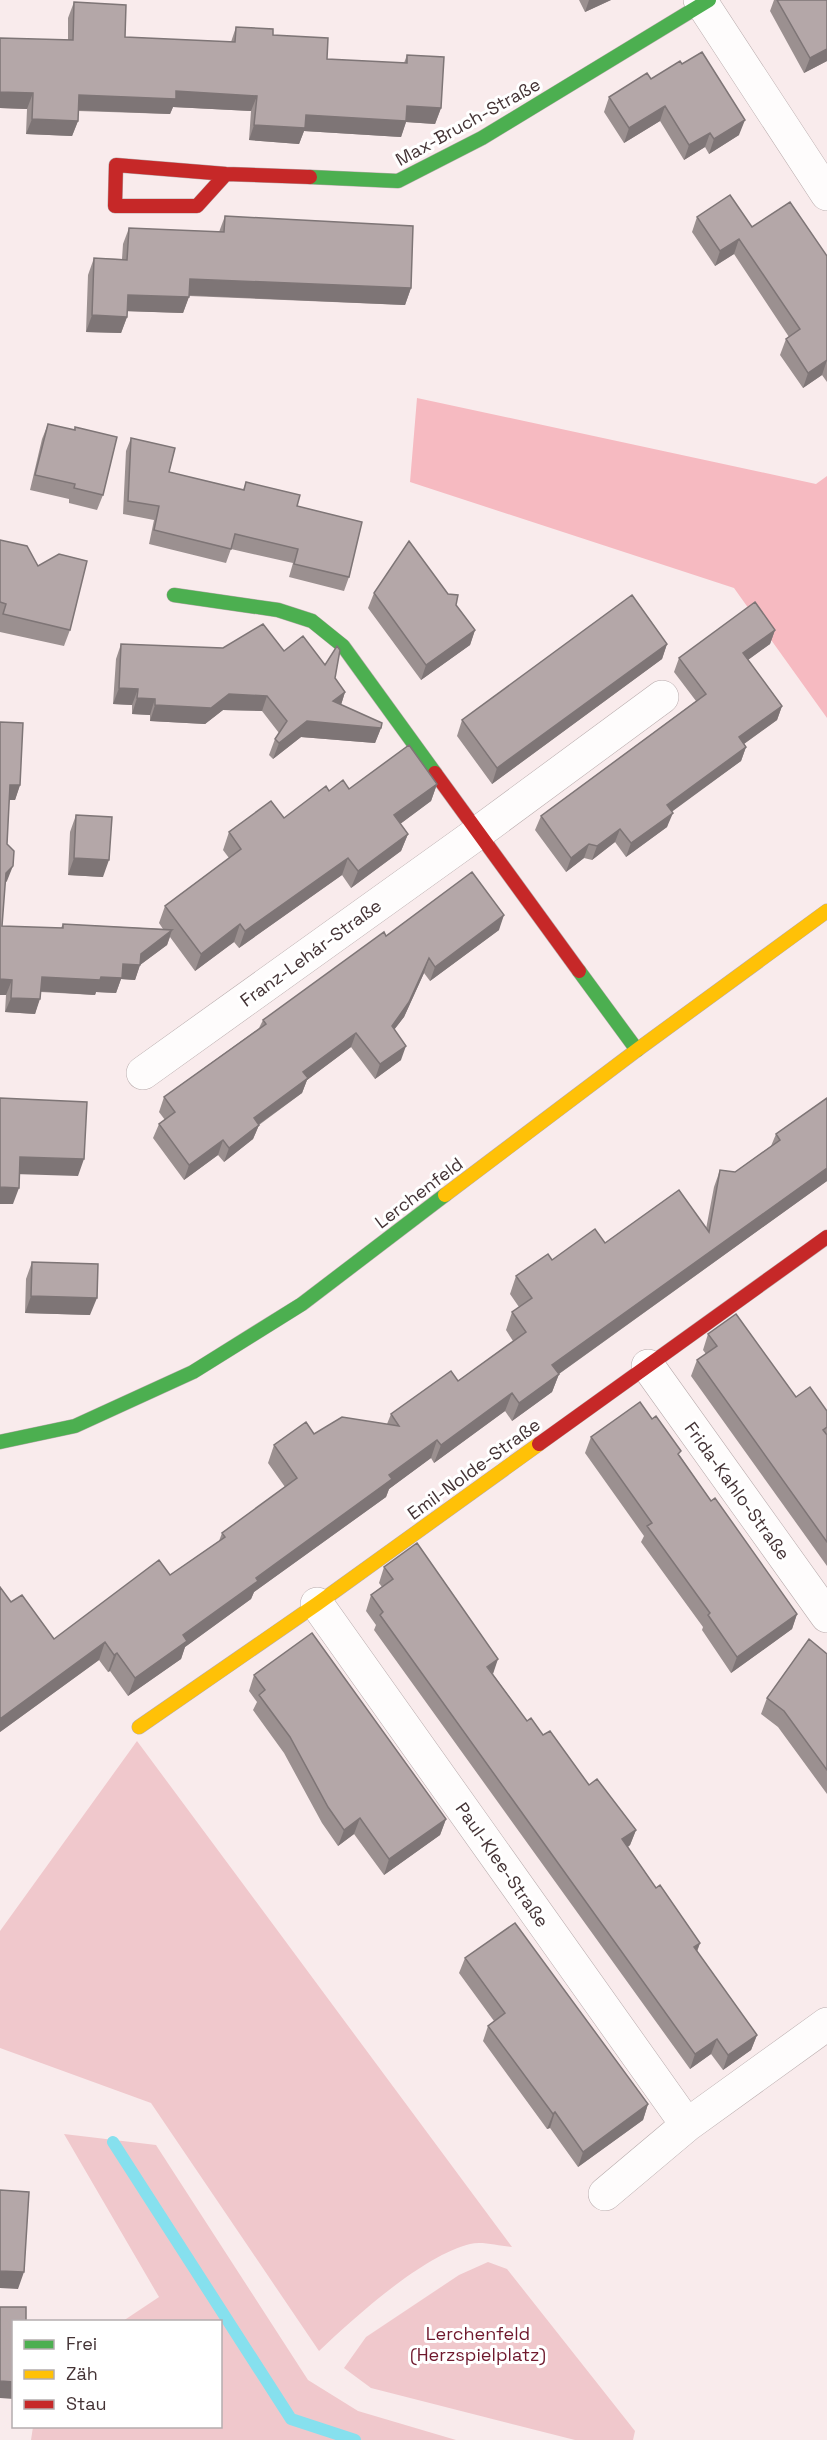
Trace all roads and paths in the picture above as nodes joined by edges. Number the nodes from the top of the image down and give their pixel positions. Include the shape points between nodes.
1 (704, 1) edge
2 (226, 174) junction
3 (827, 194) edge
4 (174, 595) dead end
5 (662, 698) dead end
6 (479, 832) junction
7 (827, 911) edge
8 (637, 1050) junction
9 (143, 1073) dead end
10 (827, 1237) edge
11 (648, 1366) junction
12 (0, 1442) edge
13 (317, 1604) junction
14 (827, 1616) edge
15 (139, 1726) dead end
16 (827, 2024) edge
17 (687, 2125) junction
18 (605, 2194) dead end

1 - 2 street, Max-Bruch-Straße via 482,138 398,181
1 - 3 street
2 - 2 street, Max-Bruch-Straße via 116,165 115,206 197,206
4 - 6 street via 278,610 312,621 343,646
5 - 6 street, Franz-Lehár-Straße
6 - 8 street
6 - 9 street, Franz-Lehár-Straße
7 - 8 street, Lerchenfeld
8 - 12 street, Lerchenfeld via 302,1304 193,1372 75,1426
10 - 11 street, Emil-Nolde-Straße
11 - 13 street, Emil-Nolde-Straße
11 - 14 street, Frida-Kahlo-Straße
13 - 15 street, Emil-Nolde-Straße
13 - 17 street, Paul-Klee-Straße
16 - 17 street
17 - 18 street

